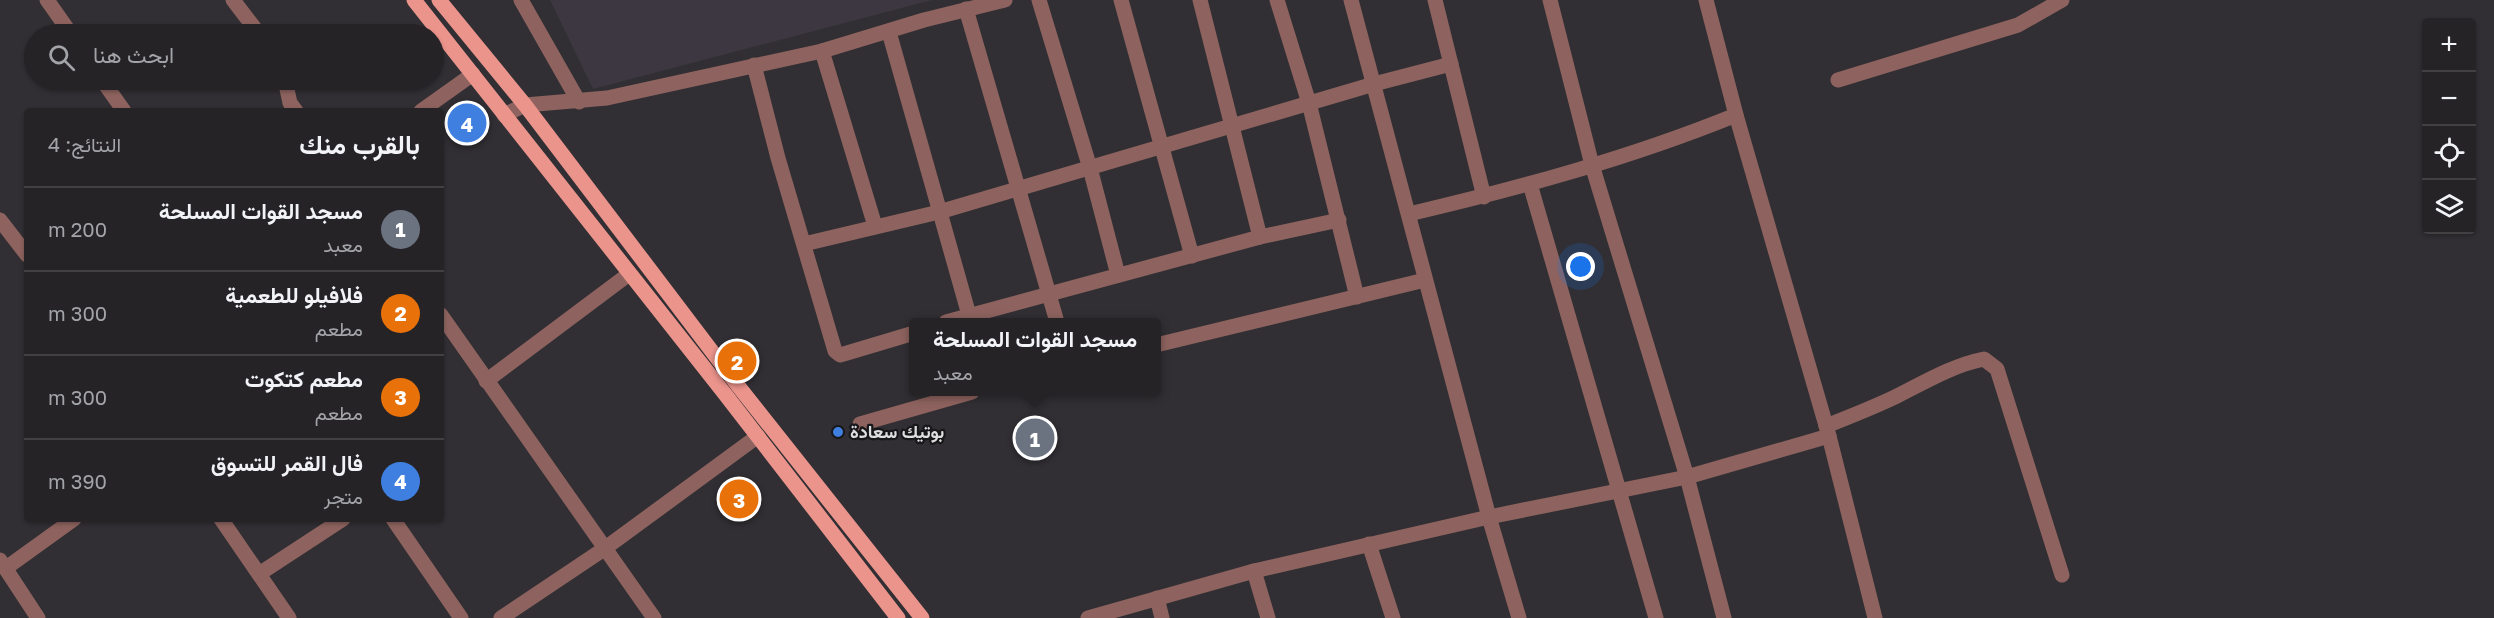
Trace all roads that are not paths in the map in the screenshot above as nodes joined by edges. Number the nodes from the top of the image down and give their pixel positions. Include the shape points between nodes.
1 (47, 0) edge
2 (233, 0) edge
3 (414, 0) edge
4 (440, 0) edge
5 (521, 0) edge
6 (1005, 0) edge
7 (1039, 0) edge
8 (1120, 0) edge
9 (1200, 0) edge
10 (1277, 0) edge
11 (1351, 0) edge
12 (1435, 0) edge
13 (1550, 0) edge
14 (1706, 0) edge
15 (2062, 0) edge
16 (966, 9) junction
17 (64, 24) edge
18 (252, 24) edge
19 (433, 24) edge
20 (889, 32) junction
21 (444, 38) edge
22 (822, 51) junction
23 (1450, 64) junction
24 (754, 65) junction
25 (473, 74) junction
26 (1838, 80) dead end
27 (1374, 84) junction
28 (109, 90) edge
29 (287, 90) edge
30 (579, 102) junction
31 (1310, 103) junction
32 (525, 105) junction
33 (122, 108) edge
34 (294, 108) edge
35 (425, 108) edge
36 (504, 115) junction
37 (1736, 115) junction
38 (1231, 126) junction
39 (1162, 146) junction
40 (1592, 165) junction
41 (1090, 168) junction
42 (1530, 184) junction
43 (1019, 188) junction
44 (1484, 196) junction
45 (939, 212) junction
46 (1409, 214) junction
47 (0, 220) edge
48 (1339, 220) junction
49 (875, 226) junction
50 (1260, 237) junction
51 (5, 239) edge
52 (804, 244) junction
53 (24, 253) edge
54 (1192, 256) junction
55 (629, 274) junction
56 (1118, 275) junction
57 (1425, 280) junction
58 (1050, 294) junction
59 (1356, 297) junction
60 (969, 315) junction
61 (959, 318) edge
62 (1056, 318) edge
63 (444, 319) edge
64 (909, 334) edge
65 (1161, 344) edge
66 (486, 381) junction
67 (958, 396) edge
68 (860, 424) dead end
69 (1827, 431) junction
70 (758, 436) junction
71 (1687, 477) junction
72 (1618, 491) junction
73 (1489, 517) junction
74 (69, 522) edge
75 (223, 522) edge
76 (338, 522) edge
77 (395, 522) edge
78 (1369, 544) junction
79 (604, 549) junction
80 (3, 564) edge
81 (1254, 572) junction
82 (259, 574) junction
83 (2062, 575) dead end
84 (1157, 598) junction
85 (38, 618) edge
86 (289, 618) edge
87 (460, 618) edge
88 (501, 618) edge
89 (654, 618) edge
90 (898, 618) edge
91 (922, 618) edge
92 (1088, 618) edge
93 (1162, 618) edge
94 (1268, 618) edge
95 (1393, 618) edge
96 (1519, 618) edge
97 (1656, 618) edge
98 (1724, 618) edge
99 (1875, 618) edge

1 - 17 street
2 - 18 street
3 - 19 main road
4 - 32 main road
5 - 30 street
6 - 16 street
7 - 41 street
8 - 39 street
9 - 38 street
10 - 31 street
11 - 27 street
12 - 23 street
13 - 40 street
14 - 37 street
15 - 26 street via 2018,24
16 - 20 street
16 - 43 street
20 - 22 street
20 - 45 street
21 - 25 main road
22 - 24 street
22 - 49 street
23 - 27 street
23 - 44 street
24 - 30 street
24 - 52 street
25 - 35 street
25 - 36 main road
27 - 31 street
27 - 46 street
28 - 33 street
29 - 34 street
30 - 32 street
31 - 38 street
31 - 48 street
32 - 36 street
32 - 91 main road via 739,387
36 - 55 main road
37 - 40 street
37 - 69 street
38 - 39 street
38 - 50 street
39 - 41 street
39 - 54 street
40 - 42 street
40 - 71 street
41 - 43 street
41 - 56 street
42 - 44 street
42 - 72 street
43 - 45 street
43 - 58 street
44 - 46 street
45 - 49 street
45 - 60 street
46 - 57 street
47 - 51 street
48 - 50 street
48 - 59 street
49 - 52 street
50 - 54 street
51 - 53 street
52 - 64 street via 835,351 840,355
54 - 56 street
55 - 66 street
55 - 70 main road
56 - 58 street
57 - 59 street
57 - 73 street
58 - 60 street
58 - 62 street
59 - 65 street
60 - 61 street
63 - 66 street
66 - 79 street
67 - 68 street
69 - 71 street
69 - 83 street via 1921,383 1984,359 1997,369
69 - 99 street
70 - 79 street
70 - 90 main road
71 - 72 street
71 - 98 street
72 - 73 street
72 - 97 street
73 - 78 street
73 - 96 street
74 - 80 street
75 - 82 street
76 - 82 street
77 - 87 street
78 - 81 street
78 - 95 street
79 - 88 street
79 - 89 street
80 - 85 street
81 - 84 street
81 - 94 street
82 - 86 street
84 - 92 street
84 - 93 street

